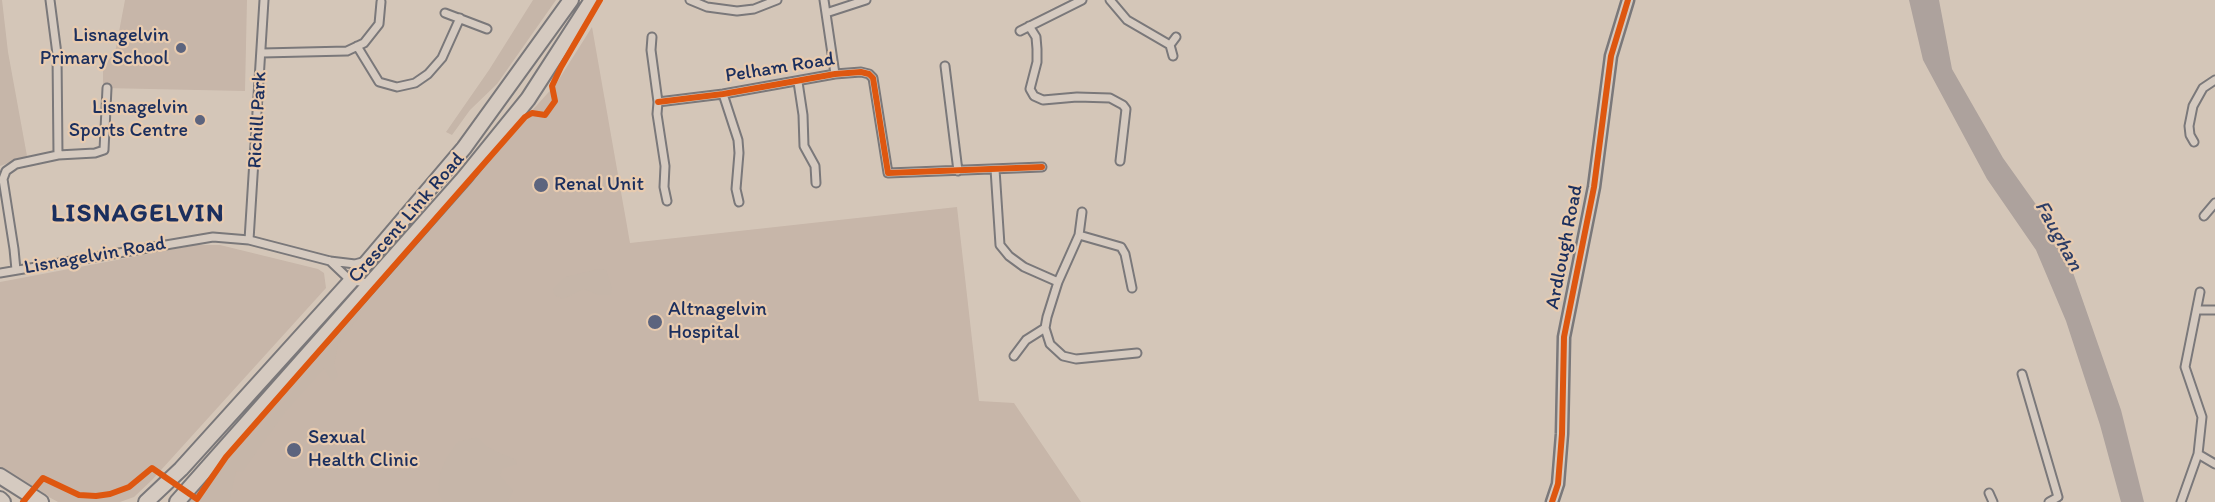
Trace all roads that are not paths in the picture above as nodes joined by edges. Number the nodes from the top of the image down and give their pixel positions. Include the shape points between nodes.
1 (50, 0) edge
2 (264, 0) edge
3 (571, 0) edge
4 (592, 0) edge
5 (690, 0) edge
6 (777, 0) edge
7 (824, 0) edge
8 (866, 0) edge
9 (1082, 0) edge
10 (1110, 0) edge
11 (1628, 0) edge
12 (381, 2) dead end
13 (445, 13) dead end
14 (826, 13) junction
15 (460, 18) junction
16 (1029, 27) junction
17 (487, 29) dead end
18 (1020, 31) dead end
19 (652, 37) dead end
20 (1176, 37) dead end
21 (1170, 45) junction
22 (357, 46) junction
23 (262, 53) junction
24 (1173, 56) dead end
25 (945, 66) dead end
26 (835, 74) junction
27 (2215, 80) edge
28 (798, 81) junction
29 (107, 88) dead end
30 (723, 94) junction
31 (658, 102) junction
32 (2194, 142) dead end
33 (58, 155) junction
34 (1120, 160) dead end
35 (1042, 168) dead end
36 (995, 170) junction
37 (958, 171) junction
38 (816, 183) dead end
39 (667, 201) dead end
40 (739, 201) dead end
41 (2215, 203) edge
42 (1082, 212) dead end
43 (2204, 216) dead end
44 (1079, 235) junction
45 (249, 240) junction
46 (330, 261) junction
47 (368, 261) junction
48 (16, 270) junction
49 (0, 273) edge
50 (351, 280) junction
51 (1058, 282) junction
52 (372, 284) junction
53 (1132, 288) dead end
54 (2200, 292) dead end
55 (2197, 309) junction
56 (2215, 310) edge
57 (1045, 328) junction
58 (1137, 353) dead end
59 (1014, 356) dead end
60 (2022, 374) dead end
61 (2198, 454) junction
62 (2215, 464) edge
63 (0, 476) edge
64 (1989, 493) dead end
65 (0, 499) edge
66 (3, 502) edge
67 (41, 502) edge
68 (146, 502) edge
69 (177, 502) edge
70 (1552, 502) edge
71 (1993, 502) edge
72 (2049, 502) edge
73 (2181, 502) edge

1 - 33 street via 57,54
2 - 23 street, Richill Park
3 - 47 highway, Crescent Link Road via 464,148
4 - 52 highway, Crescent Link Road via 518,113
5 - 6 street via 707,8 737,11
7 - 14 street, Pelham Road
8 - 14 street
9 - 16 street
10 - 21 street via 1127,20
11 - 70 street, Ardlough Road via 1611,56 1594,187 1564,337 1562,434 1558,484
12 - 22 street via 378,24
13 - 15 street
14 - 26 street, Pelham Road
15 - 17 street
15 - 22 street via 442,58 415,83 397,87 379,82
16 - 18 street
16 - 34 street via 1036,37 1037,49 1030,89 1034,96 1043,100 1110,98 1123,105 1126,109
19 - 31 street
20 - 21 street
21 - 24 street
22 - 23 street via 346,51
23 - 45 street, Richill Park
25 - 37 street
26 - 28 street, Pelham Road
26 - 37 street, Pelham Road via 861,72 873,78 888,173
27 - 32 street via 2203,88 2193,105 2189,126
28 - 30 street, Pelham Road
28 - 38 street, Pelham Road via 804,146 814,166
29 - 33 street via 104,150
30 - 31 street, Pelham Road
30 - 40 street, Pelham Road via 738,140
31 - 39 street
33 - 48 street via 16,164 6,171 3,180
35 - 36 street, Pelham Road
36 - 37 street, Pelham Road
36 - 51 street via 1000,245 1024,267
41 - 43 street
42 - 44 street
44 - 51 street
44 - 53 street via 1121,247
45 - 46 street, Lisnagelvin Road
45 - 48 street, Lisnagelvin Road via 213,237
46 - 47 street, Lisnagelvin Road
46 - 50 street, Lisnagelvin Road
47 - 50 highway, Crescent Link Road
48 - 49 street, Lisnagelvin Road
50 - 52 street
50 - 68 highway, Crescent Link Road via 181,469
51 - 57 street
52 - 69 highway, Crescent Link Road
54 - 55 street
55 - 56 street
55 - 61 street via 2185,367 2202,417
57 - 58 street via 1050,344 1063,356 1076,359
57 - 59 street via 1026,340
60 - 72 street via 2058,497
61 - 62 street
61 - 73 street
63 - 67 highway
64 - 71 street
65 - 66 highway

